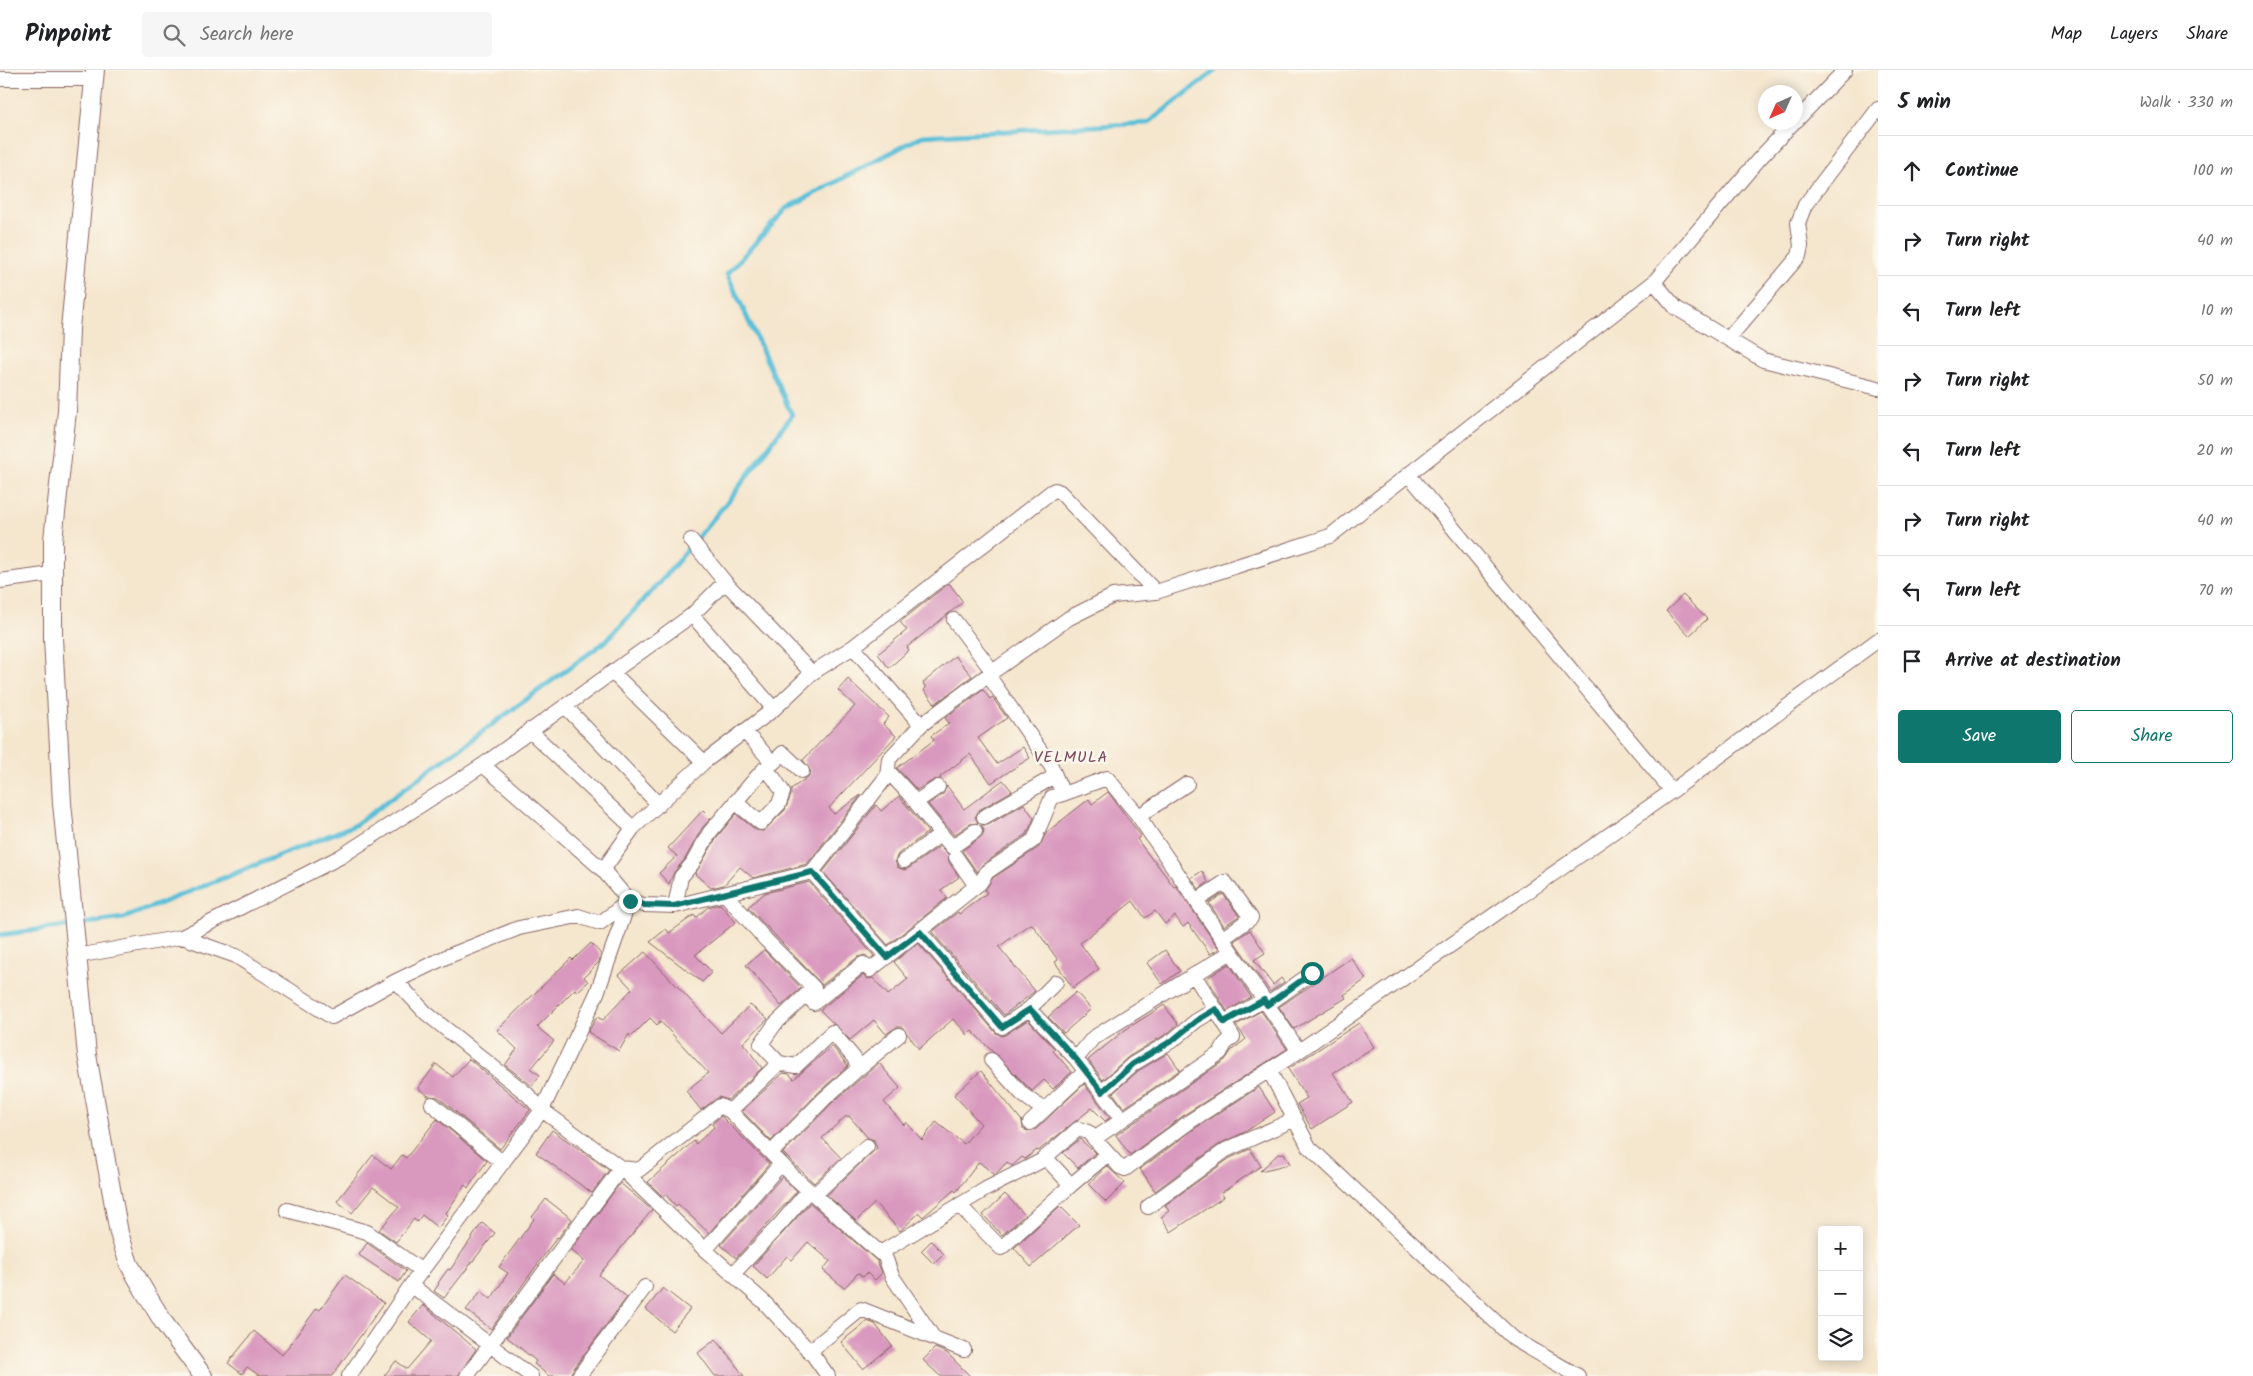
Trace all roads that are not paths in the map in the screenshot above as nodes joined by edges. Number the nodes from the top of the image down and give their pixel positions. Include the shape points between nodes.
1 (1845, 70) edge
2 (94, 75) edge
3 (0, 79) edge
4 (1878, 109) edge
5 (1803, 114) edge
6 (1787, 130) edge
7 (1654, 282) junction
8 (1728, 339) junction
9 (1878, 388) edge
10 (1408, 474) junction
11 (691, 540) dead end
12 (52, 574) junction
13 (0, 581) edge
14 (725, 582) junction
15 (1156, 592) junction
16 (692, 616) junction
17 (954, 620) dead end
18 (1878, 640) edge
19 (853, 647) junction
20 (613, 673) junction
21 (812, 673) junction
22 (990, 673) junction
23 (565, 706) junction
24 (774, 709) junction
25 (922, 725) junction
26 (529, 730) junction
27 (744, 731) junction
28 (704, 762) junction
29 (482, 765) junction
30 (769, 766) junction
31 (802, 771) dead end
32 (888, 771) junction
33 (1055, 776) junction
34 (1187, 784) dead end
35 (938, 787) dead end
36 (1672, 791) junction
37 (1063, 794) junction
38 (735, 802) junction
39 (916, 802) junction
40 (658, 805) junction
41 (1139, 816) junction
42 (984, 817) dead end
43 (633, 828) junction
44 (975, 831) dead end
45 (941, 834) junction
46 (956, 857) dead end
47 (904, 861) dead end
48 (603, 870) junction
49 (812, 872) junction
50 (976, 886) junction
51 (725, 894) junction
52 (630, 901) junction
53 (1196, 902) junction
54 (674, 906) junction
55 (920, 932) junction
56 (182, 937) junction
57 (1222, 939) junction
58 (1231, 952) junction
59 (77, 956) junction
60 (887, 957) junction
61 (1312, 973) dead end
62 (1194, 974) junction
63 (396, 981) junction
64 (1056, 982) dead end
65 (807, 994) junction
66 (1265, 1002) junction
67 (1030, 1009) junction
68 (1216, 1009) junction
69 (1224, 1022) junction
70 (899, 1035) dead end
71 (1299, 1051) junction
72 (1076, 1059) junction
73 (990, 1060) dead end
74 (779, 1063) junction
75 (859, 1068) junction
76 (1269, 1070) junction
77 (1086, 1071) junction
78 (1102, 1092) junction
79 (432, 1104) dead end
80 (542, 1110) junction
81 (1044, 1110) junction
82 (730, 1111) junction
83 (1122, 1119) junction
84 (1294, 1119) junction
85 (1030, 1123) dead end
86 (1094, 1138) junction
87 (867, 1146) dead end
88 (771, 1153) junction
89 (1108, 1154) junction
90 (1045, 1157) junction
91 (503, 1163) junction
92 (782, 1164) junction
93 (621, 1168) junction
94 (1071, 1185) junction
95 (811, 1192) junction
96 (960, 1205) junction
97 (1148, 1207) dead end
98 (288, 1210) dead end
99 (705, 1250) junction
100 (883, 1251) junction
101 (422, 1271) junction
102 (732, 1274) junction
103 (411, 1285) junction
104 (646, 1287) dead end
105 (933, 1337) junction
106 (490, 1345) junction
107 (964, 1350) dead end
108 (810, 1351) junction
109 (203, 1376) edge
110 (348, 1376) edge
111 (467, 1376) edge
112 (531, 1376) edge
113 (579, 1376) edge
114 (828, 1376) edge
115 (1578, 1376) edge

1 - 5 street
2 - 3 street
2 - 12 street via 70,329 67,411 55,507
4 - 8 street via 1805,205 1798,223 1799,256
6 - 7 street
7 - 8 street via 1676,308
7 - 10 street
8 - 9 street via 1763,360
10 - 15 street via 1330,536
10 - 36 street
11 - 14 street
12 - 13 street
12 - 59 street via 62,803
14 - 16 street
14 - 21 street
15 - 19 street via 1055,490
15 - 22 street via 1113,596 1104,600 1069,618
16 - 20 street
16 - 24 street
17 - 22 street
18 - 36 street
19 - 21 street
19 - 25 street
20 - 23 street
20 - 28 street
21 - 24 street
22 - 25 street
22 - 33 street
23 - 26 street
23 - 40 street
24 - 27 street
25 - 32 street via 889,759
26 - 29 street
26 - 43 street
27 - 28 street
27 - 30 street
28 - 40 street
29 - 48 street
29 - 56 street via 340,858
30 - 31 street via 783,753
30 - 38 street
30 - 38 street via 783,792 779,804 761,823
32 - 39 street
32 - 49 street
33 - 37 street
33 - 42 street
34 - 41 street
35 - 39 street
36 - 71 street
37 - 41 street via 1107,778
37 - 50 street via 1052,797 1034,840 987,872
38 - 54 street via 710,832 681,877
39 - 45 street
40 - 43 street
41 - 53 street
43 - 48 street
44 - 45 street via 952,847
45 - 47 street
46 - 50 street
48 - 52 street
49 - 51 street
49 - 60 street
50 - 55 street
51 - 54 street
51 - 65 street via 814,988
52 - 54 street
52 - 63 street via 600,923 578,916 519,928
52 - 80 street via 597,993
53 - 57 street
53 - 57 street via 1225,882 1251,918
55 - 60 street
55 - 67 street via 1002,1027
56 - 59 street
56 - 63 street via 236,956 332,1017
57 - 58 street
58 - 62 street
58 - 66 street
59 - 109 street via 86,1055 119,1233 129,1264 145,1292
60 - 65 street via 870,970 863,964 814,1003
61 - 66 street
62 - 68 street
62 - 72 street via 1093,1038
63 - 80 street via 426,1013 527,1094
64 - 67 street
65 - 74 street via 775,1024 761,1044
66 - 69 street
66 - 71 street
67 - 72 street
68 - 69 street
68 - 78 street via 1133,1064
69 - 83 street via 1233,1037 1220,1053
70 - 75 street
71 - 76 street
72 - 77 street
73 - 81 street via 1023,1096
74 - 75 street via 796,1066 832,1032
74 - 82 street
75 - 88 street
76 - 84 street
76 - 89 street via 1125,1169
77 - 78 street
77 - 81 street
78 - 83 street
79 - 91 street
80 - 91 street
80 - 93 street
81 - 85 street
82 - 88 street
82 - 93 street via 720,1106 639,1170
83 - 86 street
84 - 97 street via 1226,1150
84 - 115 street via 1310,1147 1514,1339
86 - 89 street
86 - 90 street via 1084,1129 1078,1129
87 - 95 street
88 - 92 street
89 - 94 street
90 - 94 street
90 - 96 street
91 - 101 street
92 - 95 street
92 - 99 street
93 - 99 street
93 - 106 street
94 - 96 street via 1001,1248
95 - 100 street via 880,1253
95 - 102 street
96 - 100 street
98 - 101 street via 367,1232
99 - 102 street
100 - 105 street via 892,1276
101 - 103 street
102 - 108 street via 764,1302
103 - 106 street
103 - 110 street
104 - 113 street
105 - 107 street
105 - 108 street via 861,1309
106 - 111 street
106 - 112 street
108 - 114 street

